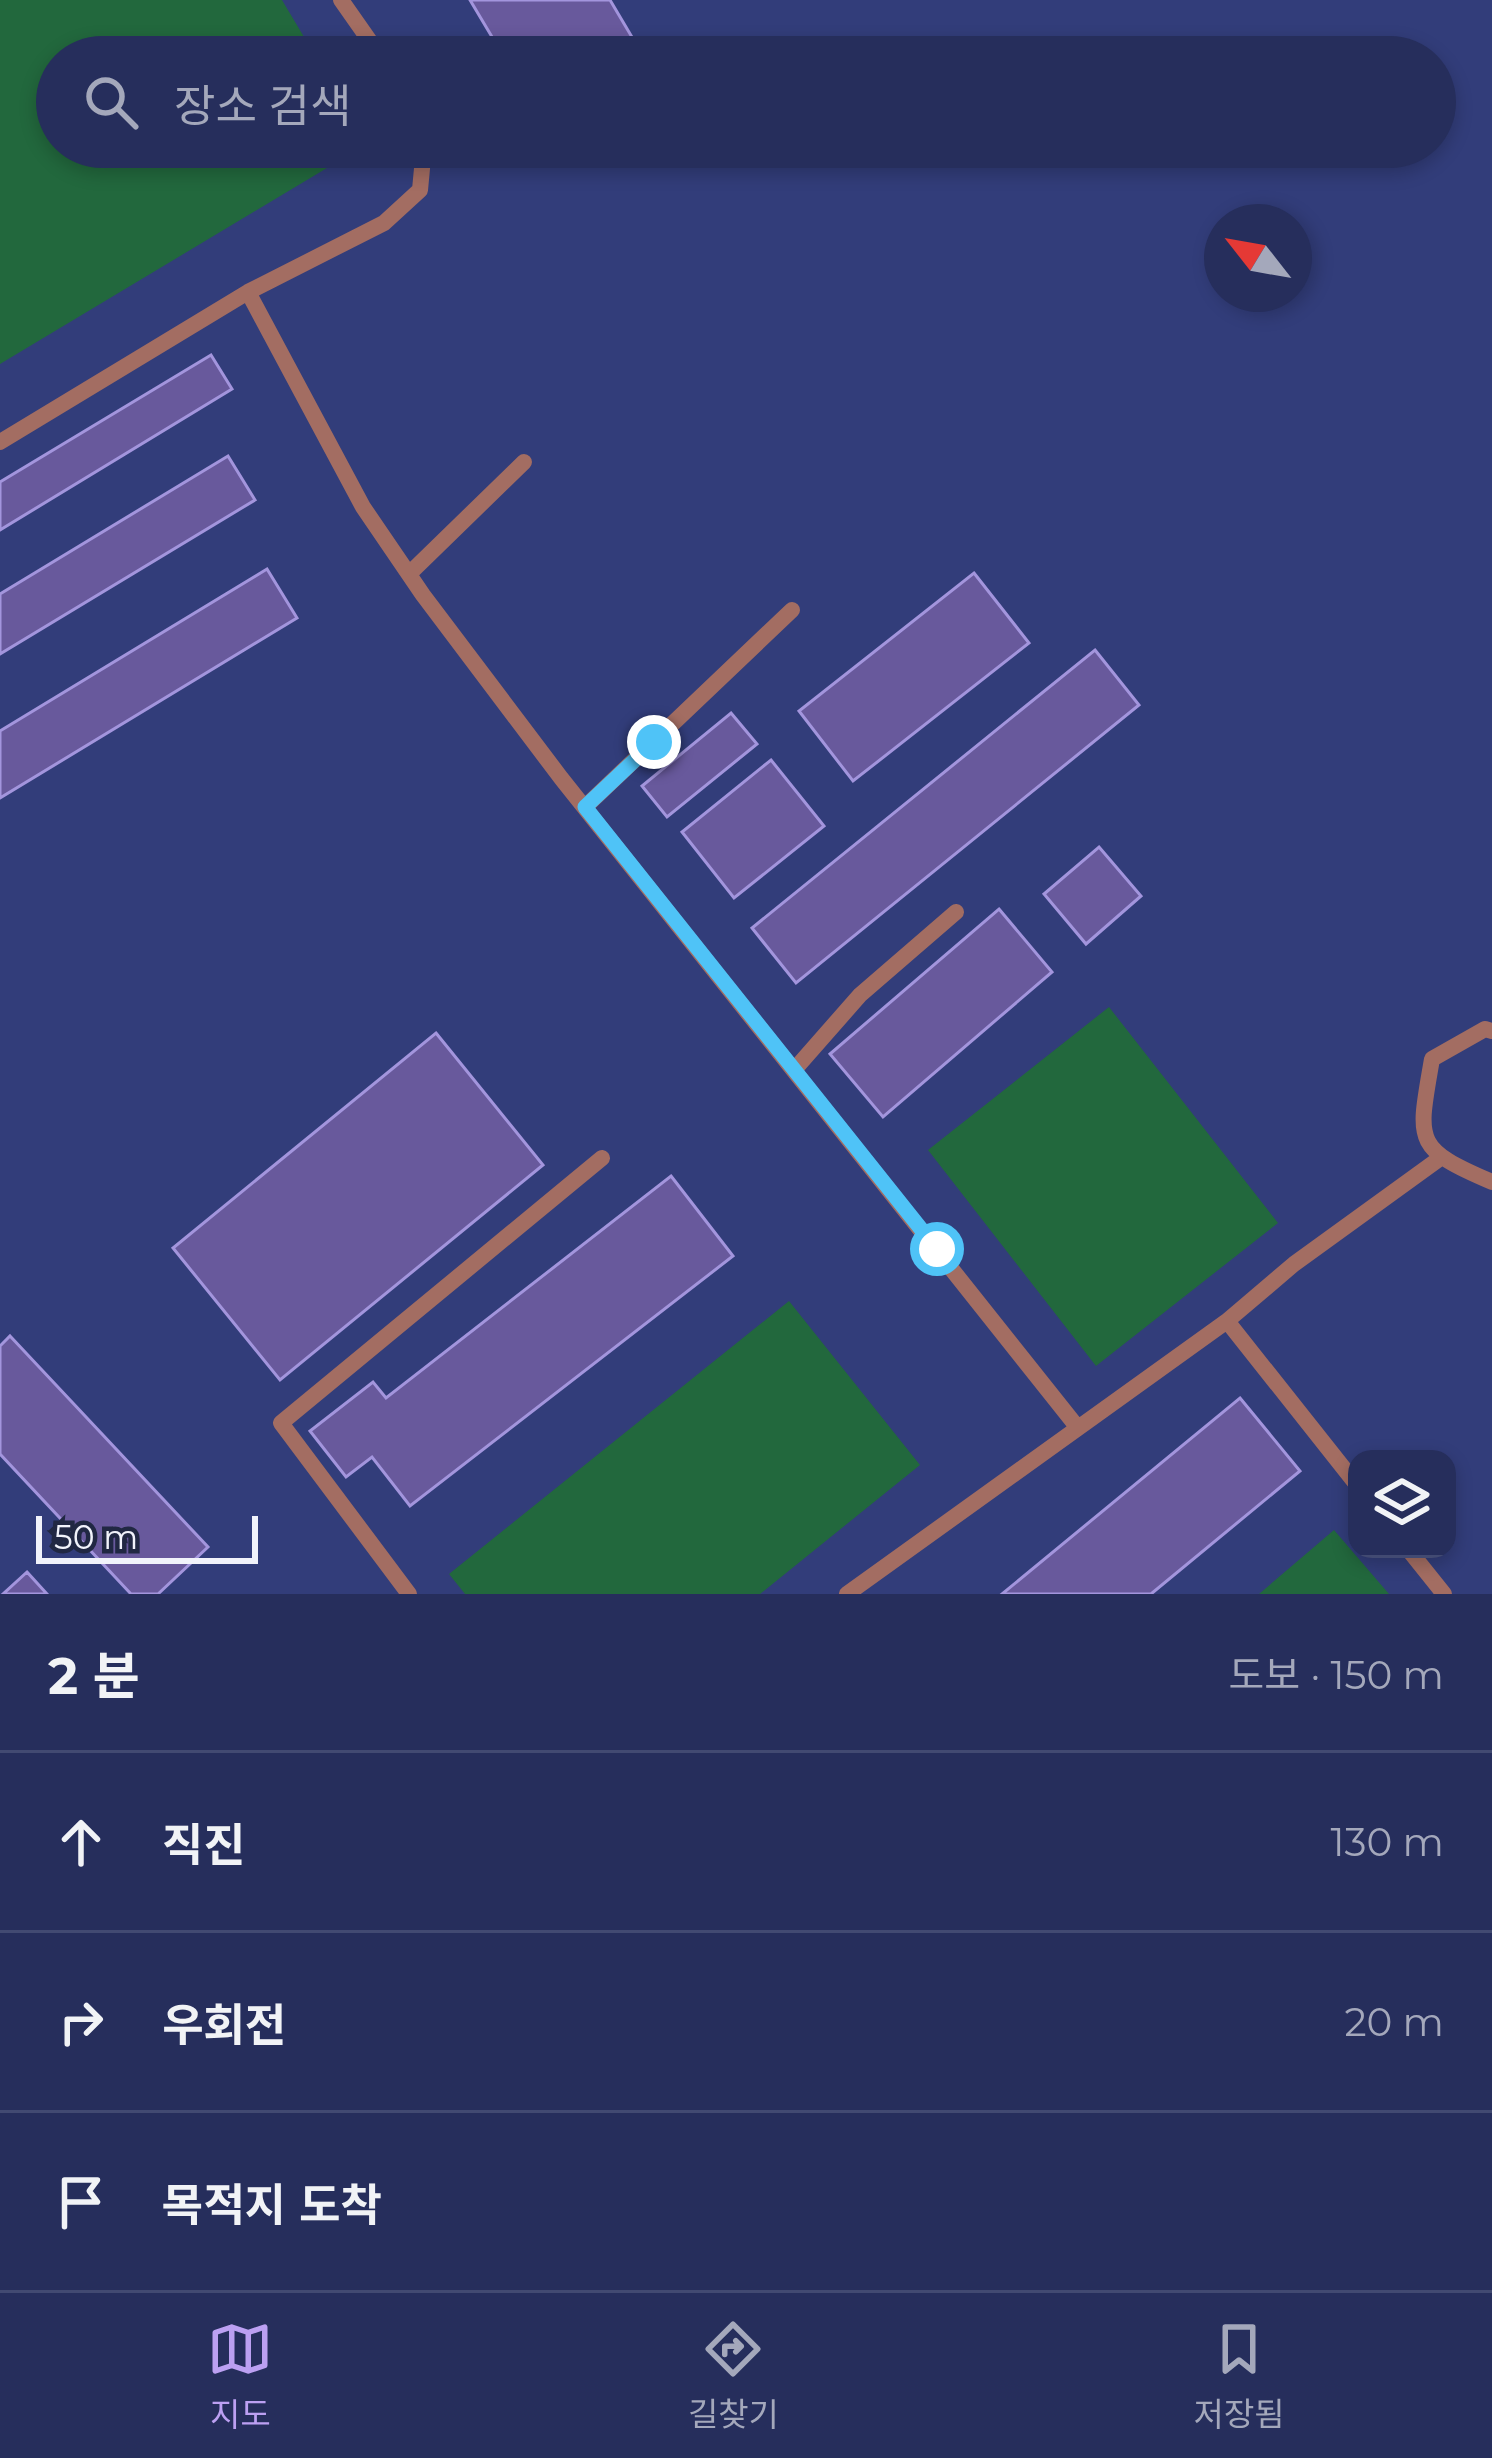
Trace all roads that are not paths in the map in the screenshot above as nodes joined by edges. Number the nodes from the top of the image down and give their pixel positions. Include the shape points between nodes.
1 (341, 0) edge
2 (366, 36) edge
3 (423, 168) edge
4 (248, 292) junction
5 (0, 442) edge
6 (524, 462) dead end
7 (409, 574) junction
8 (792, 610) dead end
9 (585, 807) junction
10 (956, 912) dead end
11 (1492, 1031) edge
12 (795, 1069) junction
13 (602, 1158) dead end
14 (1438, 1159) junction
15 (1492, 1182) edge
16 (1227, 1321) junction
17 (1078, 1428) junction
18 (1348, 1474) edge
19 (1415, 1558) edge
20 (409, 1594) edge
21 (847, 1594) edge
22 (1444, 1594) edge

1 - 2 lane
3 - 4 lane via 421,190 384,223
4 - 5 lane
4 - 7 lane via 363,507
6 - 7 lane
7 - 9 lane
8 - 9 lane
9 - 12 lane
10 - 12 lane via 860,995
11 - 14 lane via 1432,1059 1420,1126
12 - 17 lane
13 - 20 lane via 281,1423
14 - 15 lane
14 - 16 lane
16 - 17 lane
16 - 18 lane
17 - 21 lane
19 - 22 lane

